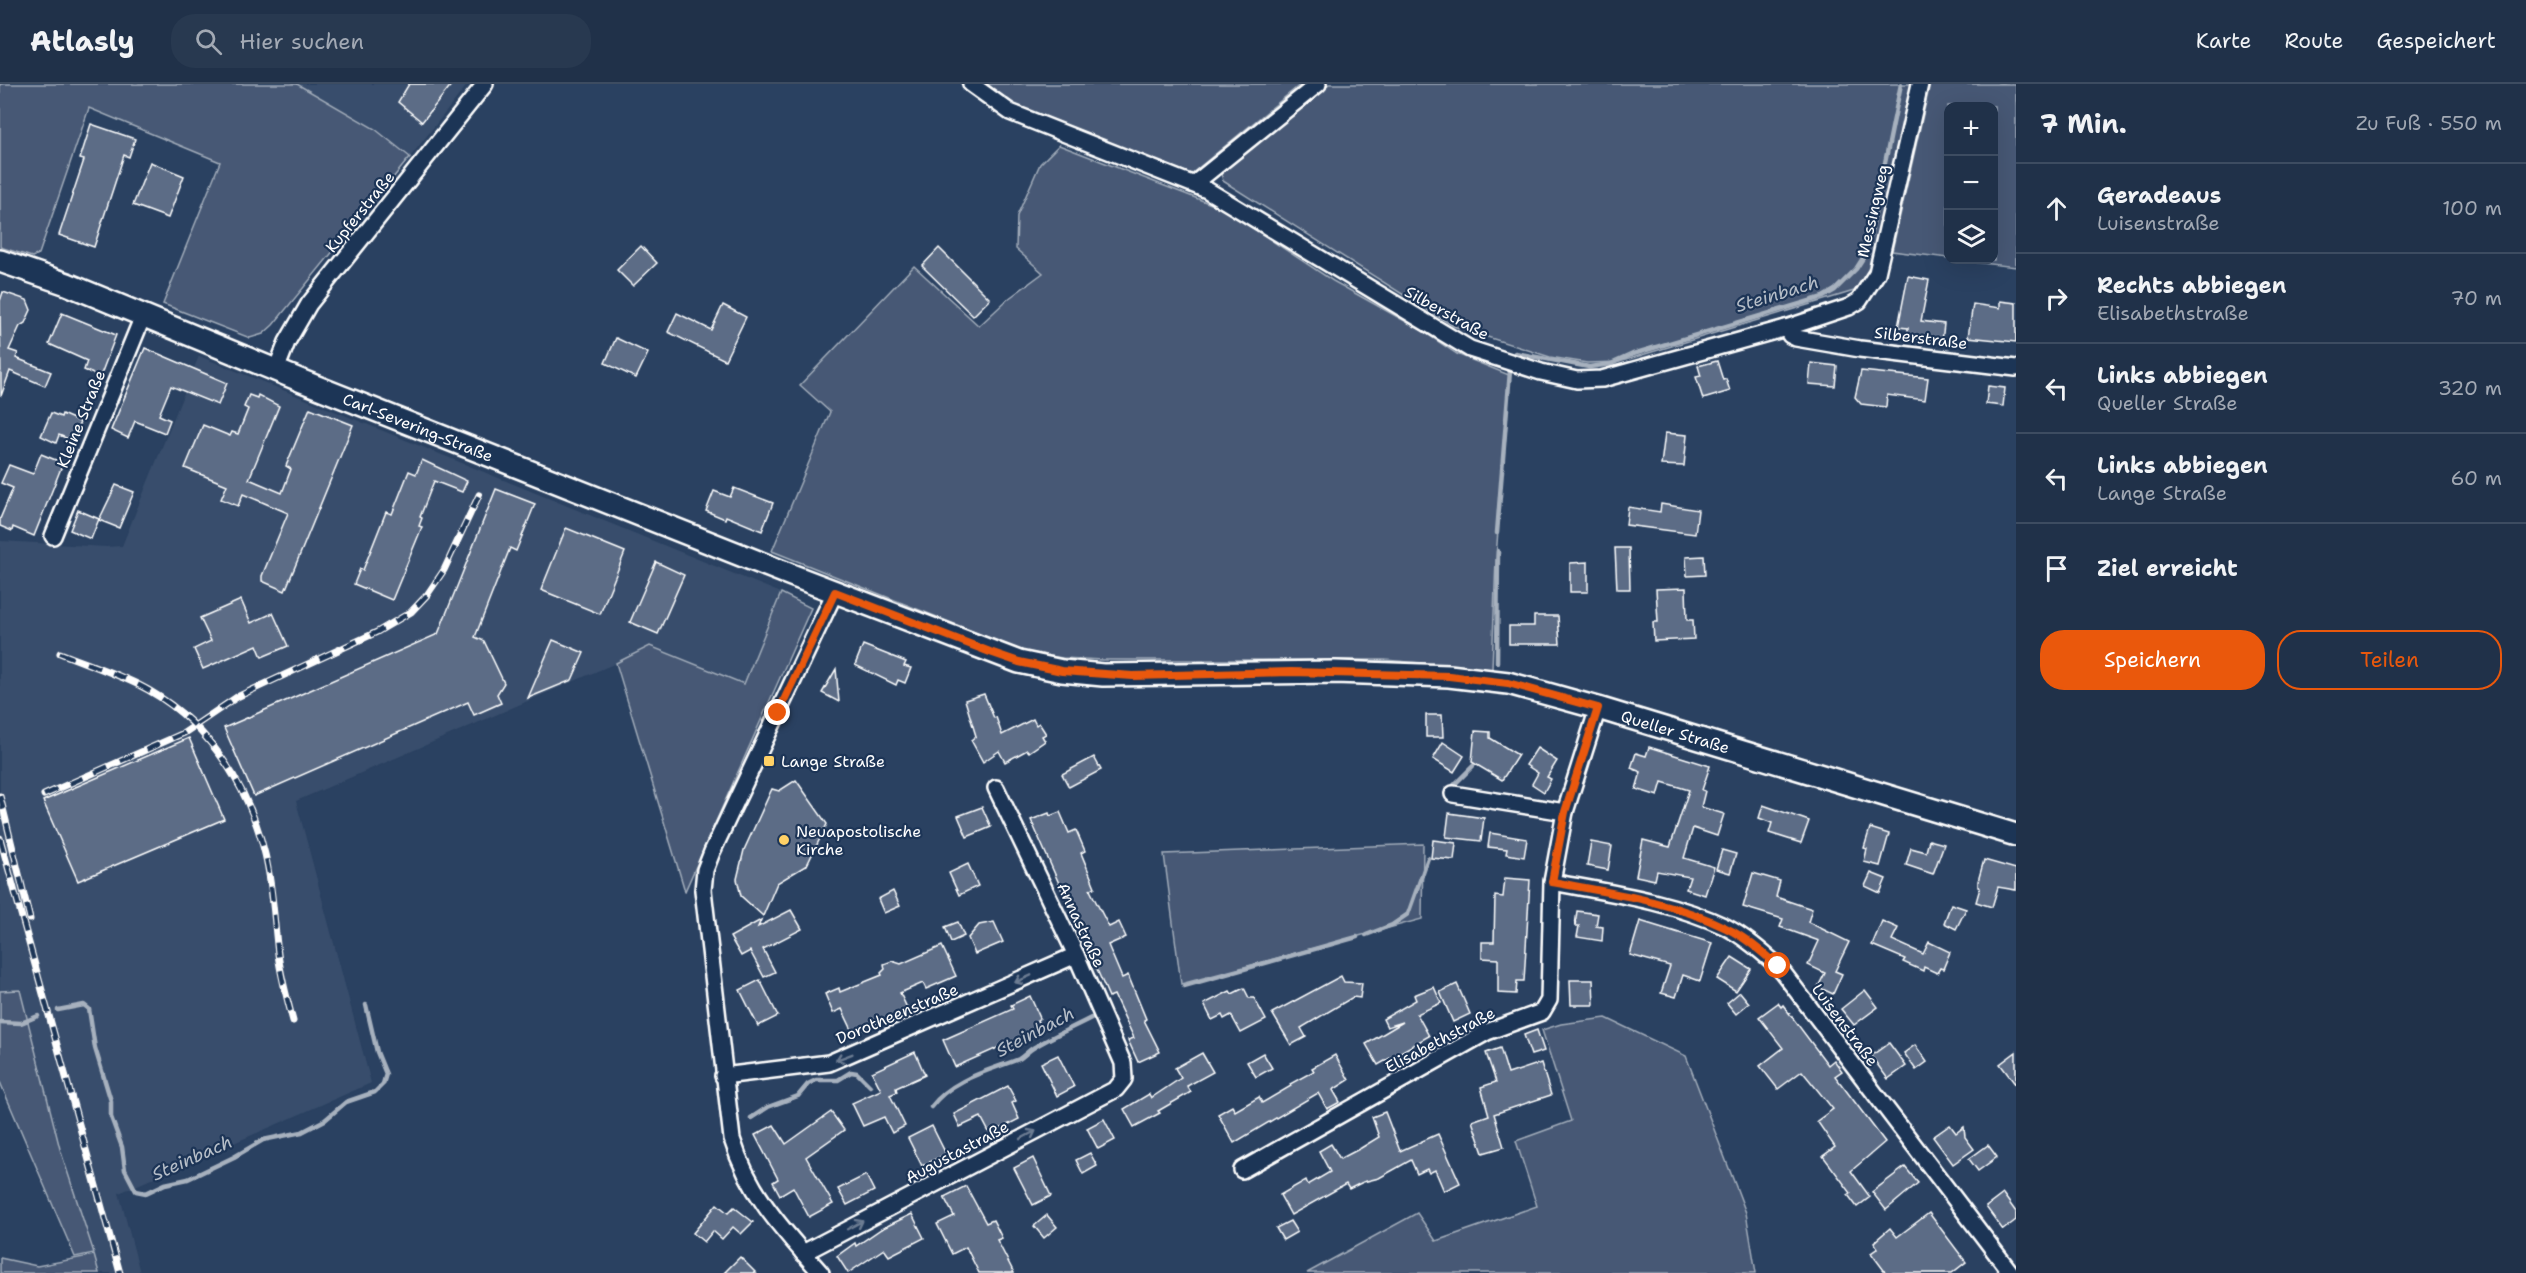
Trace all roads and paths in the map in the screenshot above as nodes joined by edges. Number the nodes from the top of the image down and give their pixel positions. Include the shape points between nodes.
1 (485, 84) edge
2 (971, 84) edge
3 (1318, 84) edge
4 (1920, 84) edge
5 (1194, 184) junction
6 (0, 261) edge
7 (143, 315) junction
8 (1786, 328) junction
9 (2016, 368) edge
10 (276, 370) junction
11 (53, 537) dead end
12 (835, 592) junction
13 (1598, 708) junction
14 (996, 788) dead end
15 (1453, 794) dead end
16 (1565, 812) junction
17 (2016, 835) edge
18 (1552, 882) junction
19 (1076, 956) junction
20 (723, 1076) junction
21 (1124, 1079) joint
22 (1242, 1170) dead end
23 (803, 1252) junction
24 (821, 1273) edge
25 (2011, 1273) edge

1 - 10 street, Kupferstraße via 309,304
2 - 5 street, Silberstraße via 1010,112
3 - 5 street
4 - 8 street, Messingweg via 1877,273 1868,290 1854,304
5 - 8 street, Silberstraße via 1470,349 1541,372 1577,380 1602,379
6 - 7 street, Carl-Severing-Straße
7 - 10 street, Carl-Severing-Straße
7 - 11 street, Kleine Straße
8 - 9 street, Silberstraße via 1796,338
10 - 12 street, Carl-Severing-Straße
12 - 13 street, Queller Straße via 990,652 1062,671 1133,676 1291,672 1449,676 1508,683
12 - 20 street via 705,870 703,890
13 - 16 street, Elisabethstraße
13 - 17 street, Queller Straße
14 - 19 street, Annastraße
15 - 16 street
16 - 18 street, Elisabethstraße
18 - 22 street, Elisabethstraße via 1549,1000 1542,1012 1487,1032
18 - 25 street, Luisenstraße via 1666,904 1727,928 1762,952 1778,966
19 -> 20 street, Dorotheenstraße via 829,1063
19 - 21 street, Annastraße via 1123,1063
20 - 23 street via 740,1167 770,1213
23 -> 21 street, Augustastraße via 1116,1089
23 - 24 street

